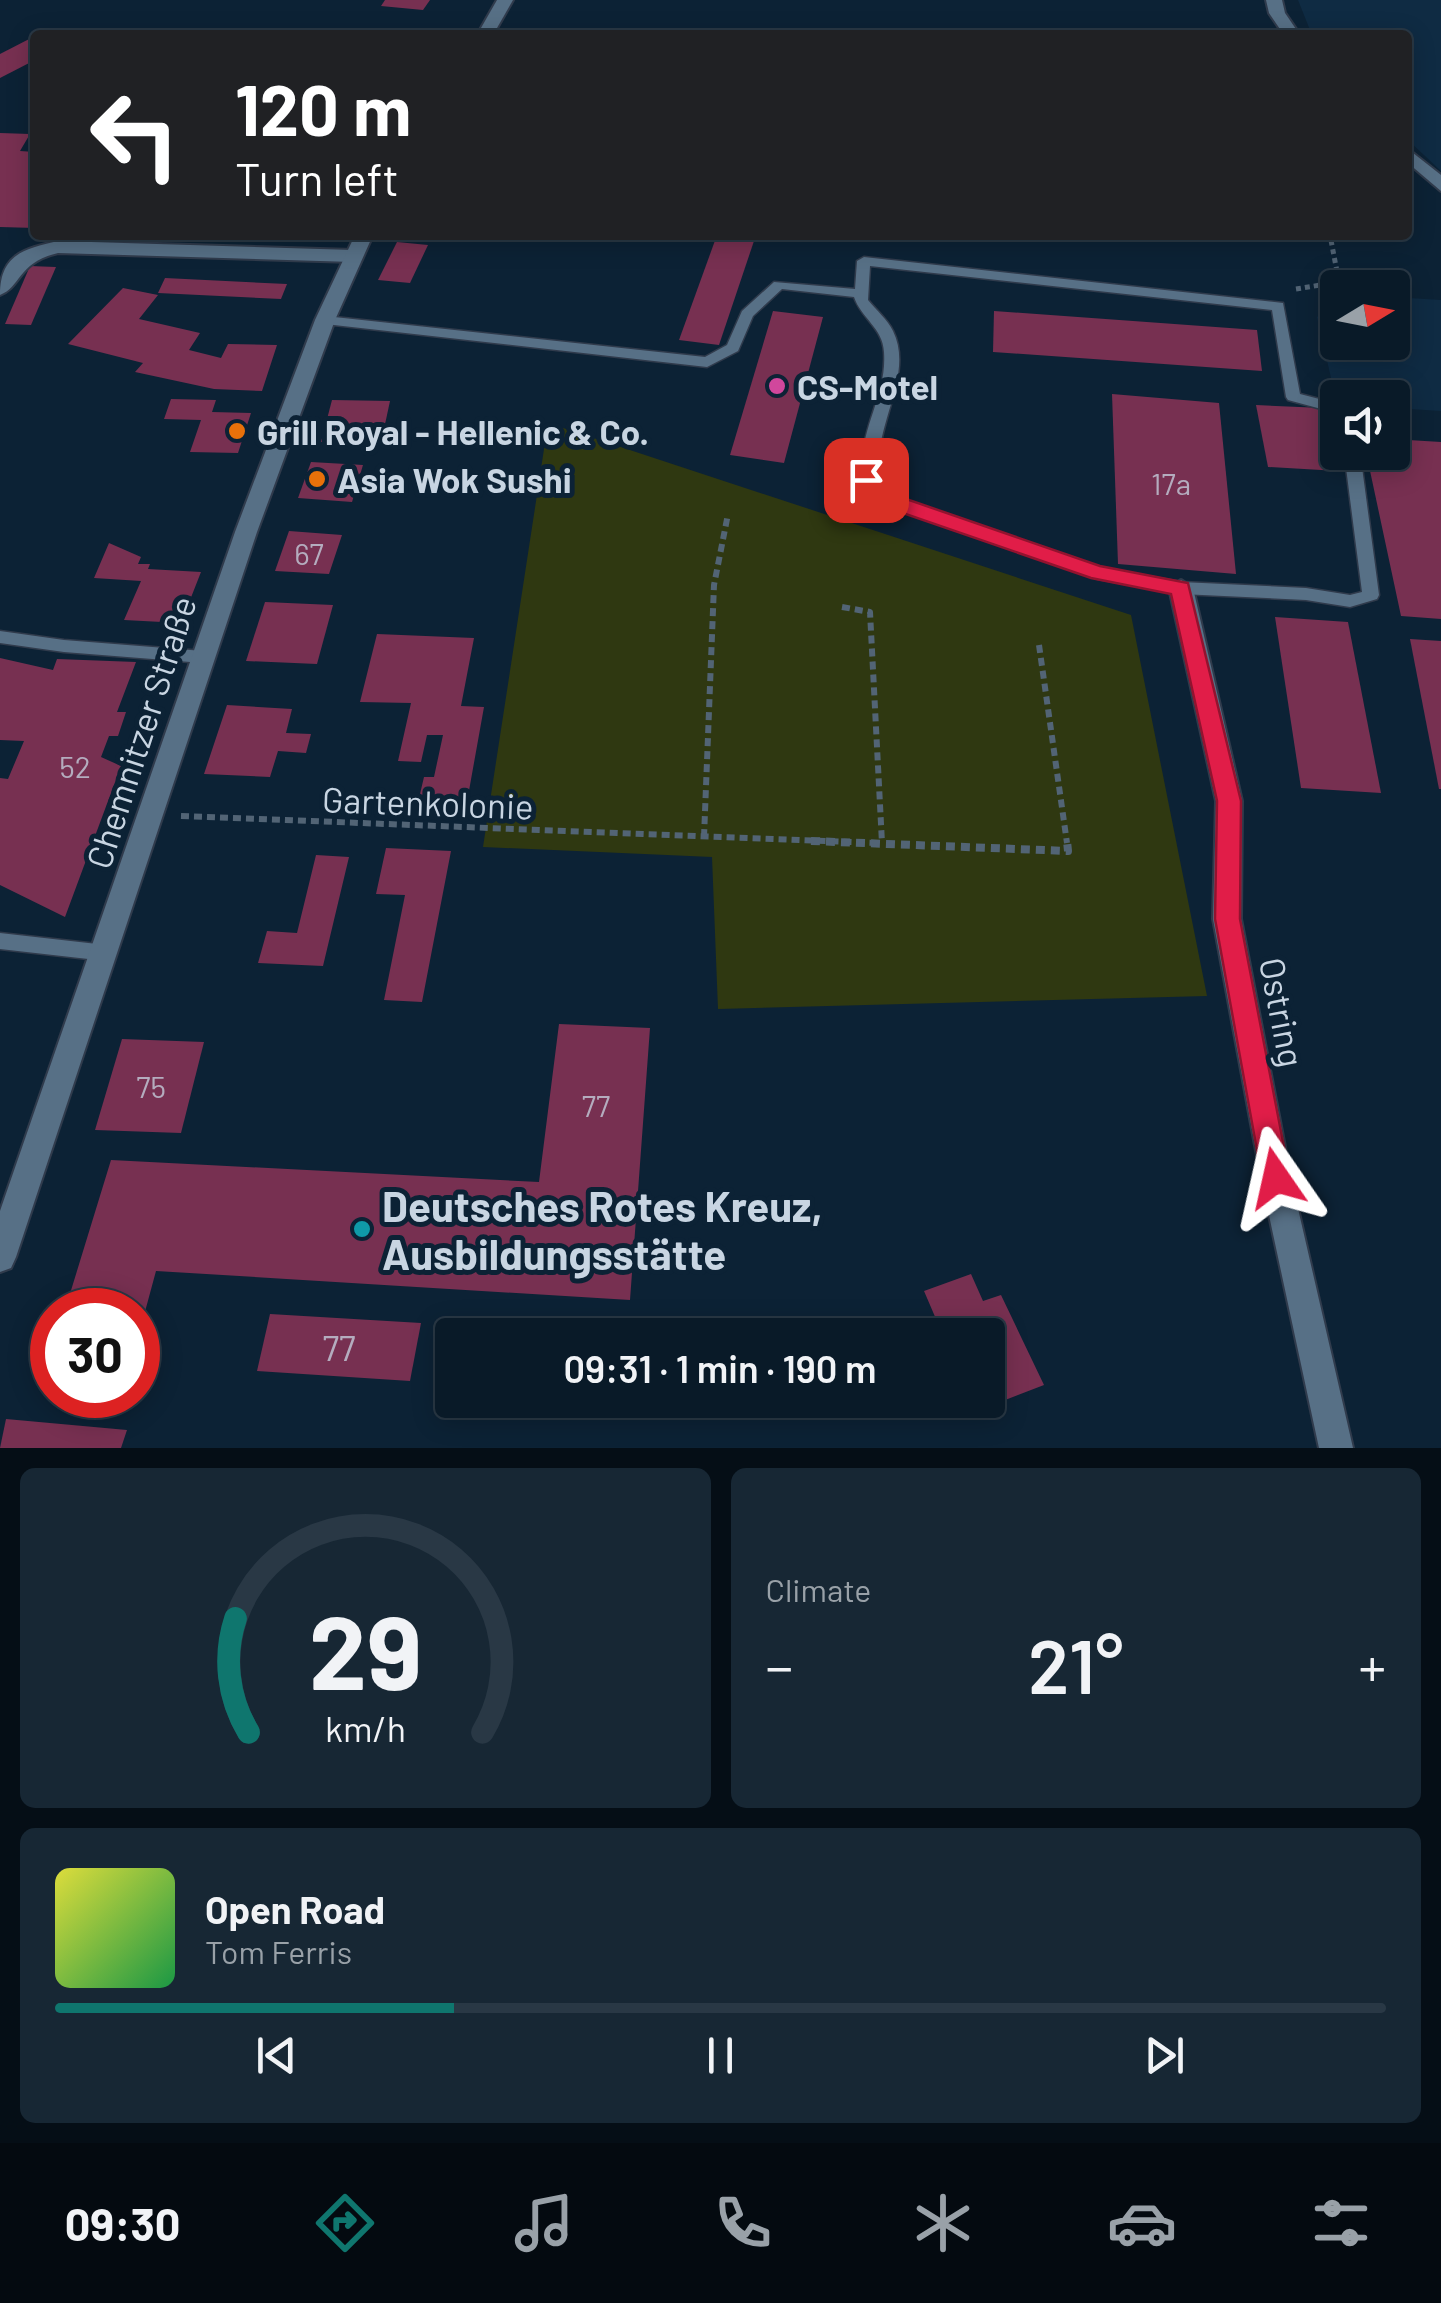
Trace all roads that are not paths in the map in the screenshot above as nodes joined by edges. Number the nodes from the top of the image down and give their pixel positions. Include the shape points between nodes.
1 (505, 0) edge
2 (1274, 0) edge
3 (488, 30) edge
4 (1289, 30) edge
5 (1412, 158) edge
6 (1441, 185) edge
7 (361, 240) edge
8 (353, 256) junction
9 (0, 289) edge
10 (861, 294) junction
11 (325, 320) junction
12 (1320, 404) edge
13 (1354, 470) edge
14 (1181, 588) junction
15 (0, 636) edge
16 (203, 656) junction
17 (0, 941) edge
18 (106, 953) junction
19 (0, 1257) edge
20 (1336, 1448) edge

1 - 3 street
2 - 4 street
5 - 6 street
7 - 8 street, Chemnitzer Straße
8 - 9 street via 58,247 27,254
8 - 11 street, Chemnitzer Straße
10 - 11 lane via 779,285 747,314 733,348 707,362
10 - 12 lane via 864,261 1278,306 1293,397
10 - 14 lane via 888,333 890,370 866,480 876,496 1098,573
11 - 16 street, Chemnitzer Straße
13 - 14 lane via 1371,594 1350,601
14 - 20 street, Ostring via 1229,801 1227,919
15 - 16 lane
16 - 18 street, Chemnitzer Straße
17 - 18 lane
18 - 19 street, Chemnitzer Straße

